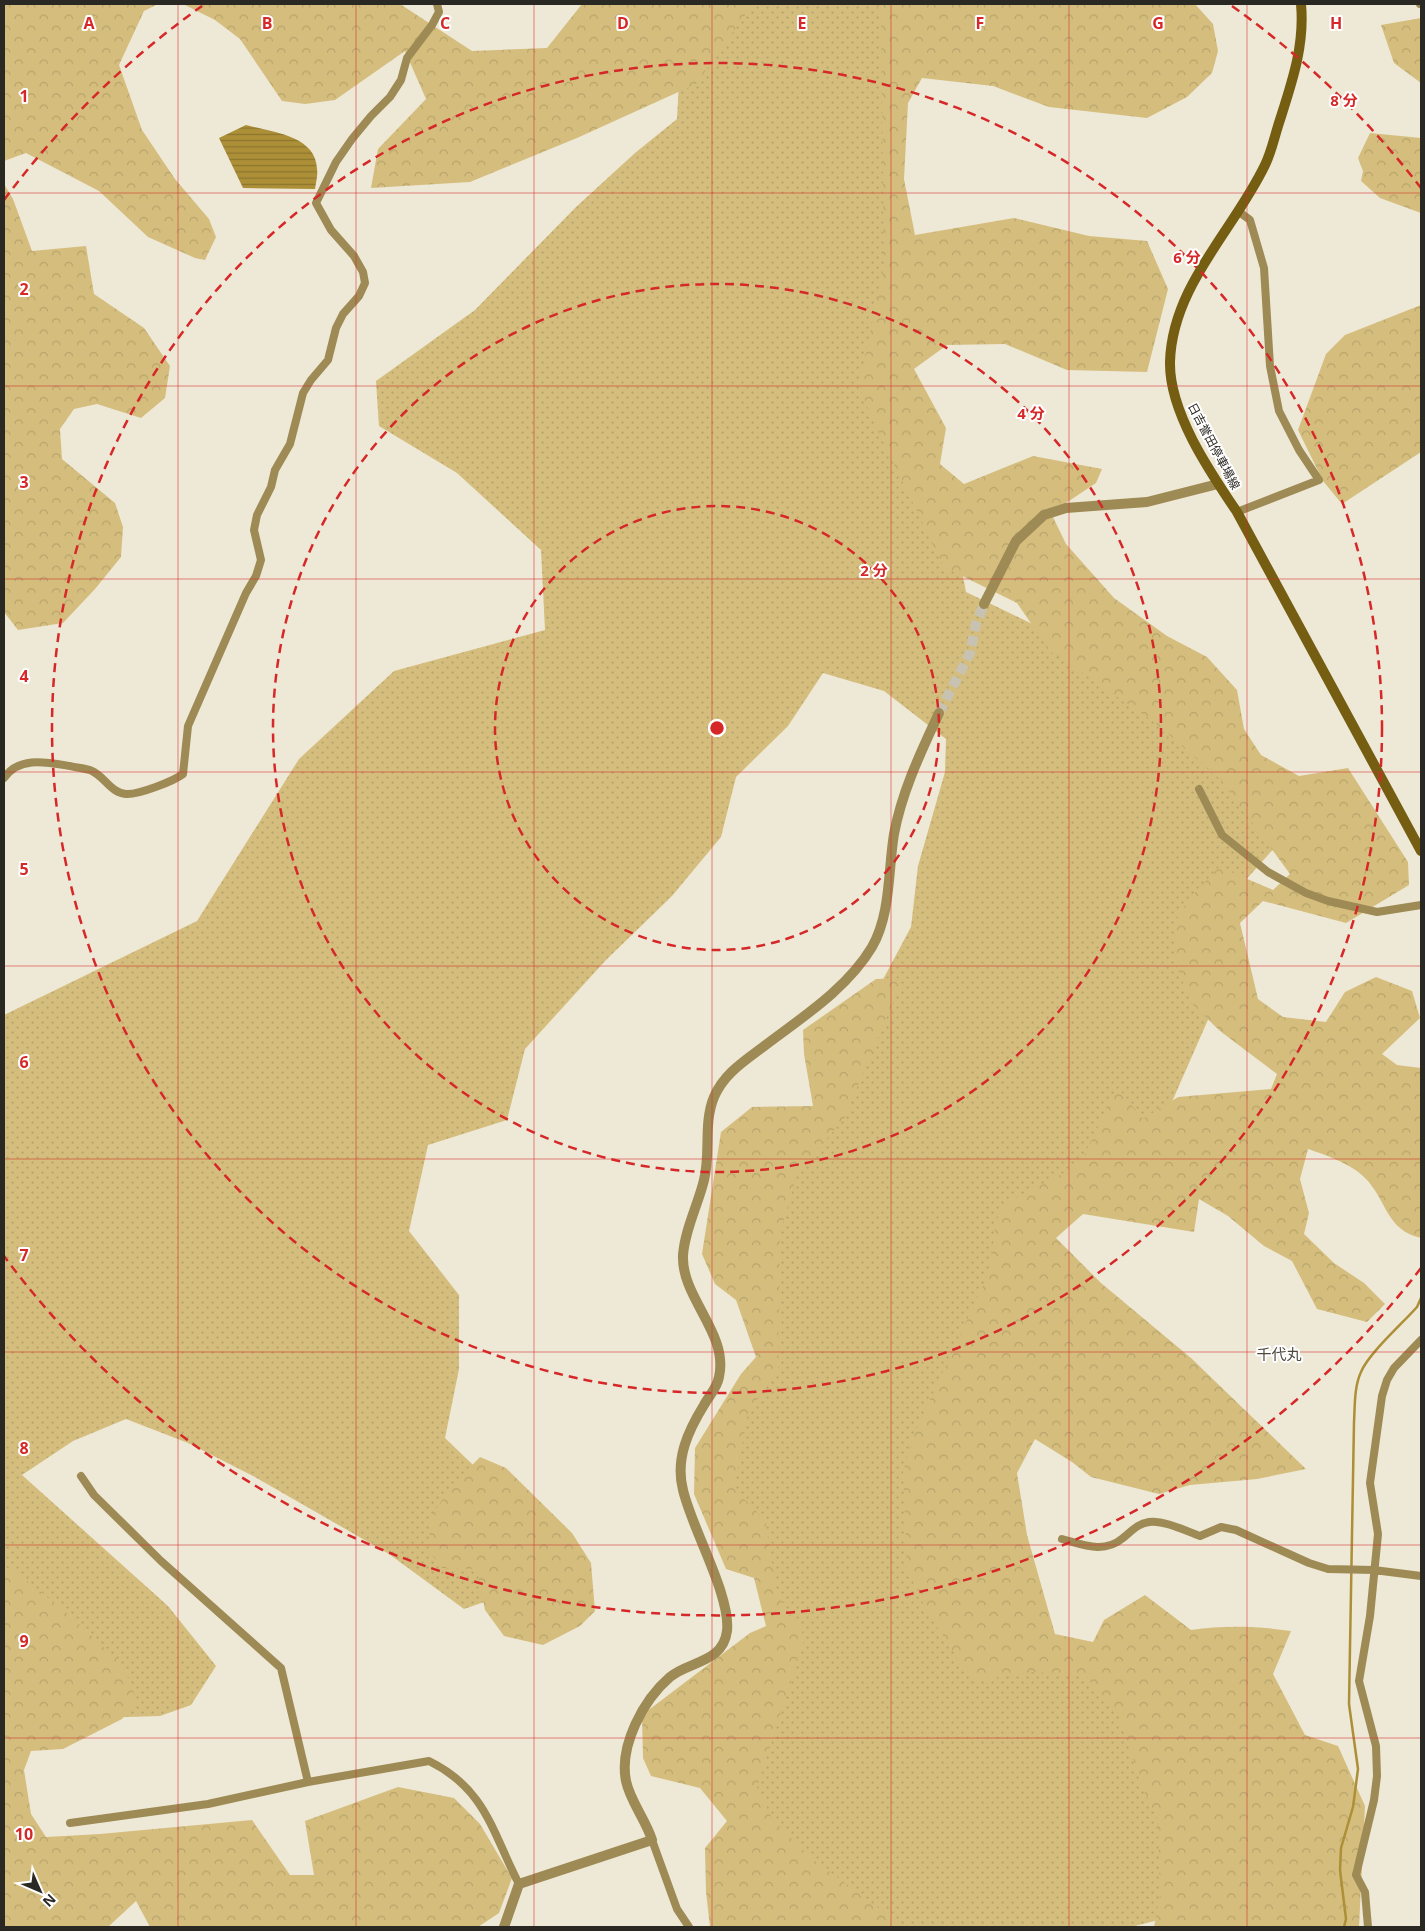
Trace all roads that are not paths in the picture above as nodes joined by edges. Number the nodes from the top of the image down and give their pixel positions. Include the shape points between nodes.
1 (437, 4) edge
2 (1300, 4) edge
3 (1238, 211) junction
4 (1218, 484) junction
5 (1237, 512) junction
6 (984, 604) tunnel mouth
7 (940, 713) tunnel mouth
8 (4, 778) edge
9 (1199, 789) dead end
10 (1421, 851) edge
11 (1421, 905) edge
12 (1421, 1340) edge
13 (81, 1476) dead end
14 (1062, 1539) dead end
15 (1374, 1570) junction
16 (1421, 1576) edge
17 (308, 1782) junction
18 (70, 1824) dead end
19 (652, 1840) junction
20 (519, 1884) junction
21 (504, 1927) edge
22 (689, 1927) edge
23 (1368, 1927) edge

1 - 8 street via 439,12 407,58 401,80 336,162 316,202 331,230 354,256 363,272 364,283 359,296 336,328 328,360 303,393 290,444 275,470 258,515 254,530 261,560 188,726 183,774 176,780 128,795 118,792 93,771 44,762 28,762 10,769
2 - 3 main road, 日吉誉田停車場線 via 1303,25 1296,72 1266,165
3 - 4 main road, 日吉誉田停車場線 via 1188,292 1174,332 1170,363 1174,392 1182,415
3 - 5 street via 1250,220 1264,268 1270,366 1279,411 1318,480
4 - 5 main road, 日吉誉田停車場線
4 - 6 street via 1147,502 1066,508 1044,515 1016,541
5 - 10 main road, 日吉誉田停車場線
7 - 19 street via 905,791 894,833 883,915 874,944 856,972 735,1067 714,1096 707,1120 704,1180 684,1245 683,1260 689,1285 718,1349 719,1378 689,1431 681,1456 682,1488 727,1609 727,1628 718,1650 704,1662 672,1675 659,1688 628,1744 624,1760 626,1783
9 - 11 street via 1222,835 1284,881 1328,901 1378,912
12 - 15 street via 1394,1368 1382,1396 1370,1484 1378,1534
13 - 17 street via 94,1494 161,1561 281,1668
14 - 15 street via 1094,1548 1108,1547 1123,1539 1135,1526 1151,1522 1200,1536 1221,1527 1236,1530 1328,1569
15 - 16 street
15 - 23 street via 1359,1681 1376,1746 1374,1800 1356,1875 1366,1892
17 - 18 street via 208,1804
17 - 20 street via 429,1761 460,1780 478,1799
19 - 20 street
19 - 22 street via 677,1909
20 - 21 street

